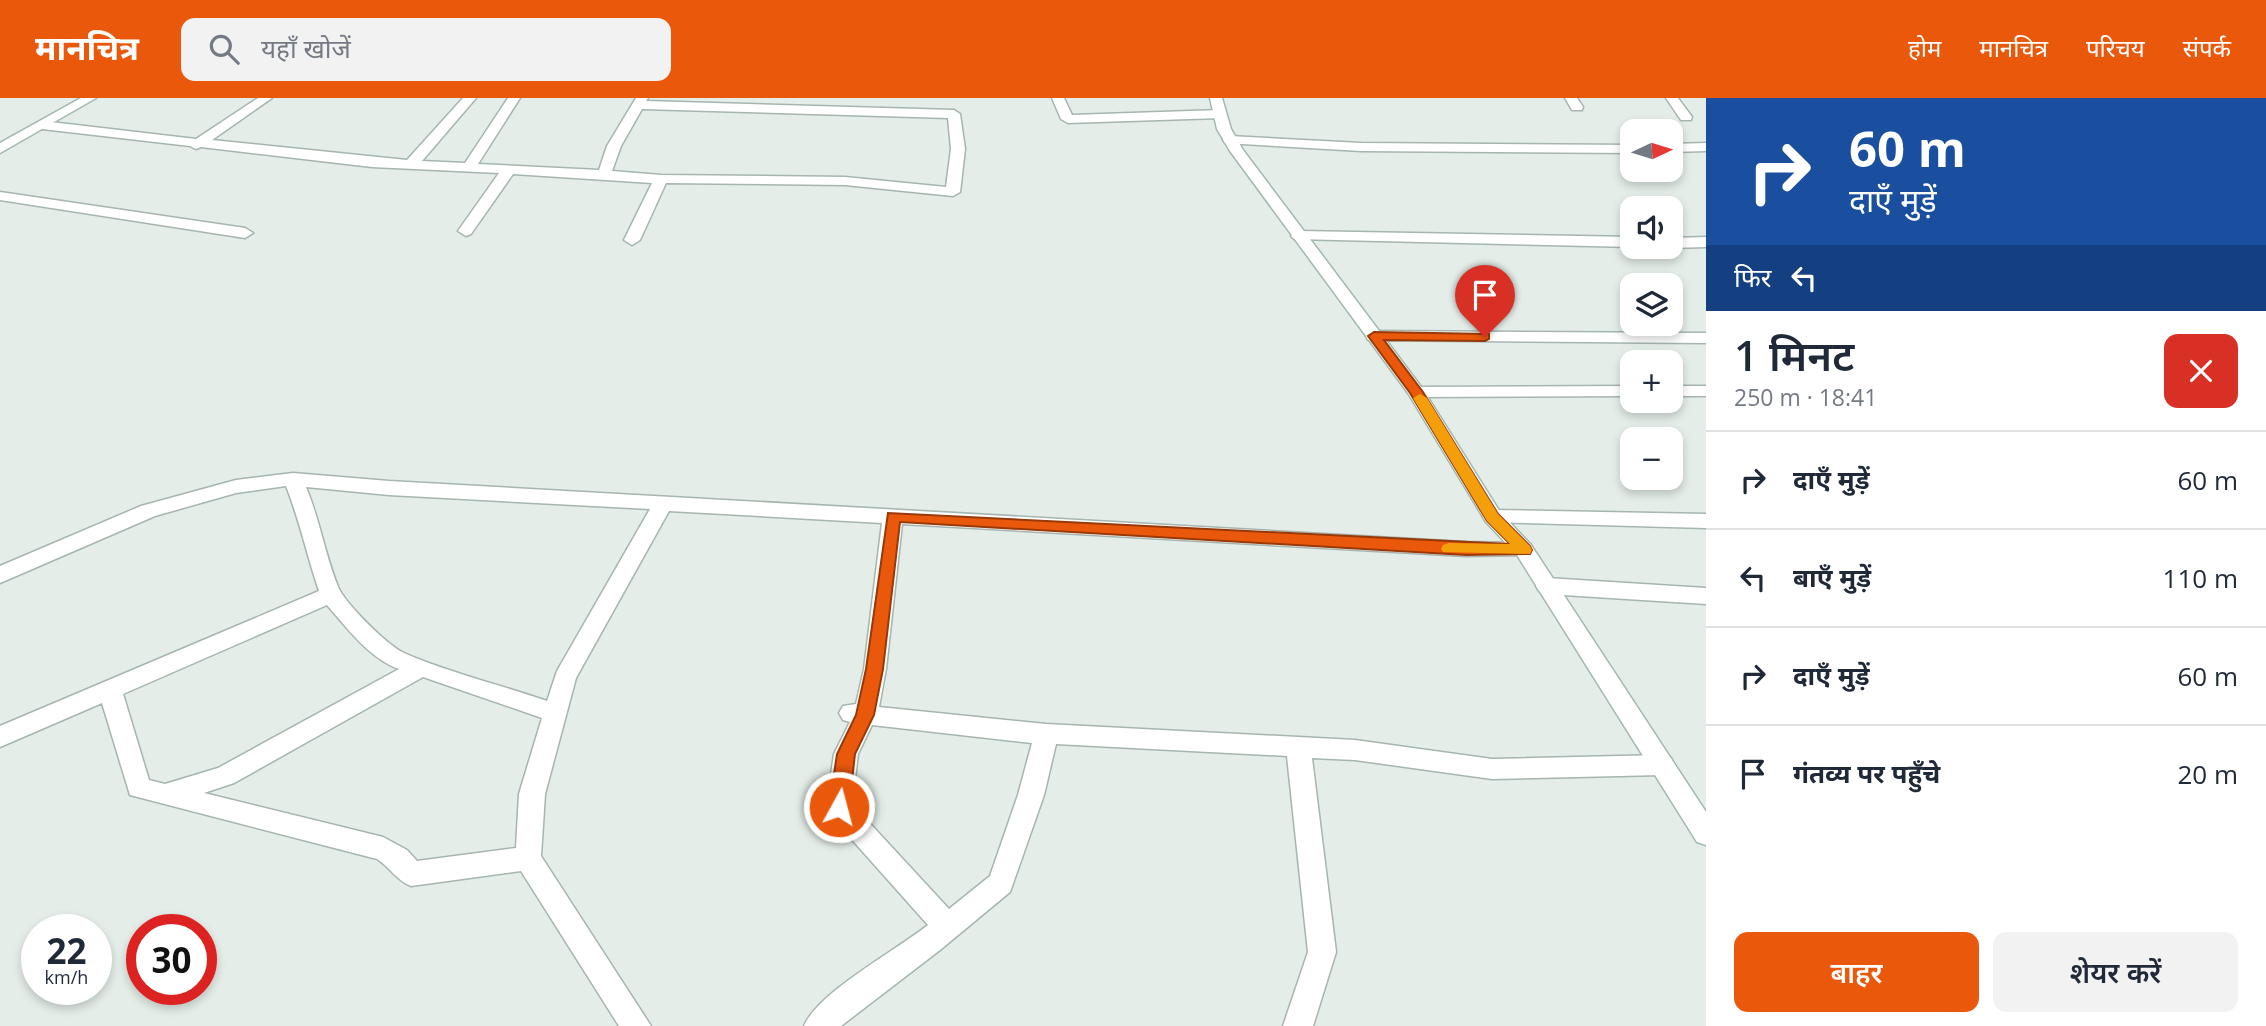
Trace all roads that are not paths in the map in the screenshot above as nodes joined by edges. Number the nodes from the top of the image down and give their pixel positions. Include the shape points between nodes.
1 (90, 98) edge
2 (266, 98) edge
3 (470, 98) edge
4 (513, 98) edge
5 (1058, 98) edge
6 (1672, 98) edge
7 (640, 101) edge
8 (744, 103) edge
9 (875, 104) edge
10 (1218, 106) edge
11 (1686, 117) dead end
12 (42, 125) junction
13 (1230, 140) junction
14 (196, 145) junction
15 (1706, 147) edge
16 (1684, 148) edge
17 (0, 149) edge
18 (1620, 149) edge
19 (410, 166) junction
20 (468, 169) junction
21 (508, 170) junction
22 (604, 175) junction
23 (661, 179) junction
24 (0, 195) edge
25 (466, 231) dead end
26 (245, 233) dead end
27 (1299, 236) junction
28 (632, 240) dead end
29 (1620, 242) edge
30 (1706, 242) edge
31 (1683, 243) edge
32 (1374, 336) junction
33 (1706, 338) edge
34 (1620, 391) edge
35 (1683, 391) edge
36 (1706, 391) edge
37 (1416, 392) junction
38 (293, 479) junction
39 (663, 504) junction
40 (893, 517) junction
41 (1493, 517) junction
42 (1706, 521) edge
43 (1524, 550) junction
44 (0, 575) edge
45 (1547, 586) junction
46 (331, 595) junction
47 (1706, 596) edge
48 (420, 668) junction
49 (110, 690) junction
50 (555, 713) junction
51 (858, 714) junction
52 (1046, 734) junction
53 (0, 737) edge
54 (1298, 747) junction
55 (1662, 765) junction
56 (165, 795) junction
57 (1706, 834) edge
58 (528, 858) junction
59 (947, 927) junction
60 (636, 1026) edge
61 (819, 1026) edge
62 (1297, 1026) edge

1 - 12 street
2 - 14 street
3 - 19 street
4 - 20 street
5 - 10 street via 1068,119 1107,114 1182,116
6 - 11 street
7 - 8 street
7 - 22 street via 614,146
8 - 9 street
9 - 23 street via 954,114 958,149 953,192 845,181
10 - 13 street
12 - 14 street
12 - 17 street
13 - 18 street via 1361,147
13 - 27 street
14 - 19 street
15 - 16 street
19 - 20 street
20 - 21 street
21 - 22 street
21 - 25 street
22 - 23 street
23 - 28 street
24 - 26 street
27 - 29 street
27 - 32 street
30 - 31 street
32 - 33 street
32 - 37 street
34 - 37 street
35 - 36 street
37 - 41 street
38 - 39 street
38 - 44 street via 236,486 148,511
38 - 46 street
39 - 40 street
39 - 50 street via 565,677
40 - 43 street
40 - 51 street via 875,669
41 - 42 street
41 - 43 street
43 - 45 street
45 - 47 street
45 - 55 street
46 - 48 street via 393,658
46 - 49 street
48 - 50 street
48 - 56 street via 225,776
49 - 53 street
49 - 56 street via 139,788
50 - 58 street via 532,794
51 - 52 street
51 - 59 street via 846,754 839,807
52 - 54 street
52 - 59 street via 1001,883
54 - 55 street via 1492,769
54 - 62 street via 1322,952
55 - 57 street
56 - 58 street via 383,849 411,874
58 - 60 street
59 - 61 street

